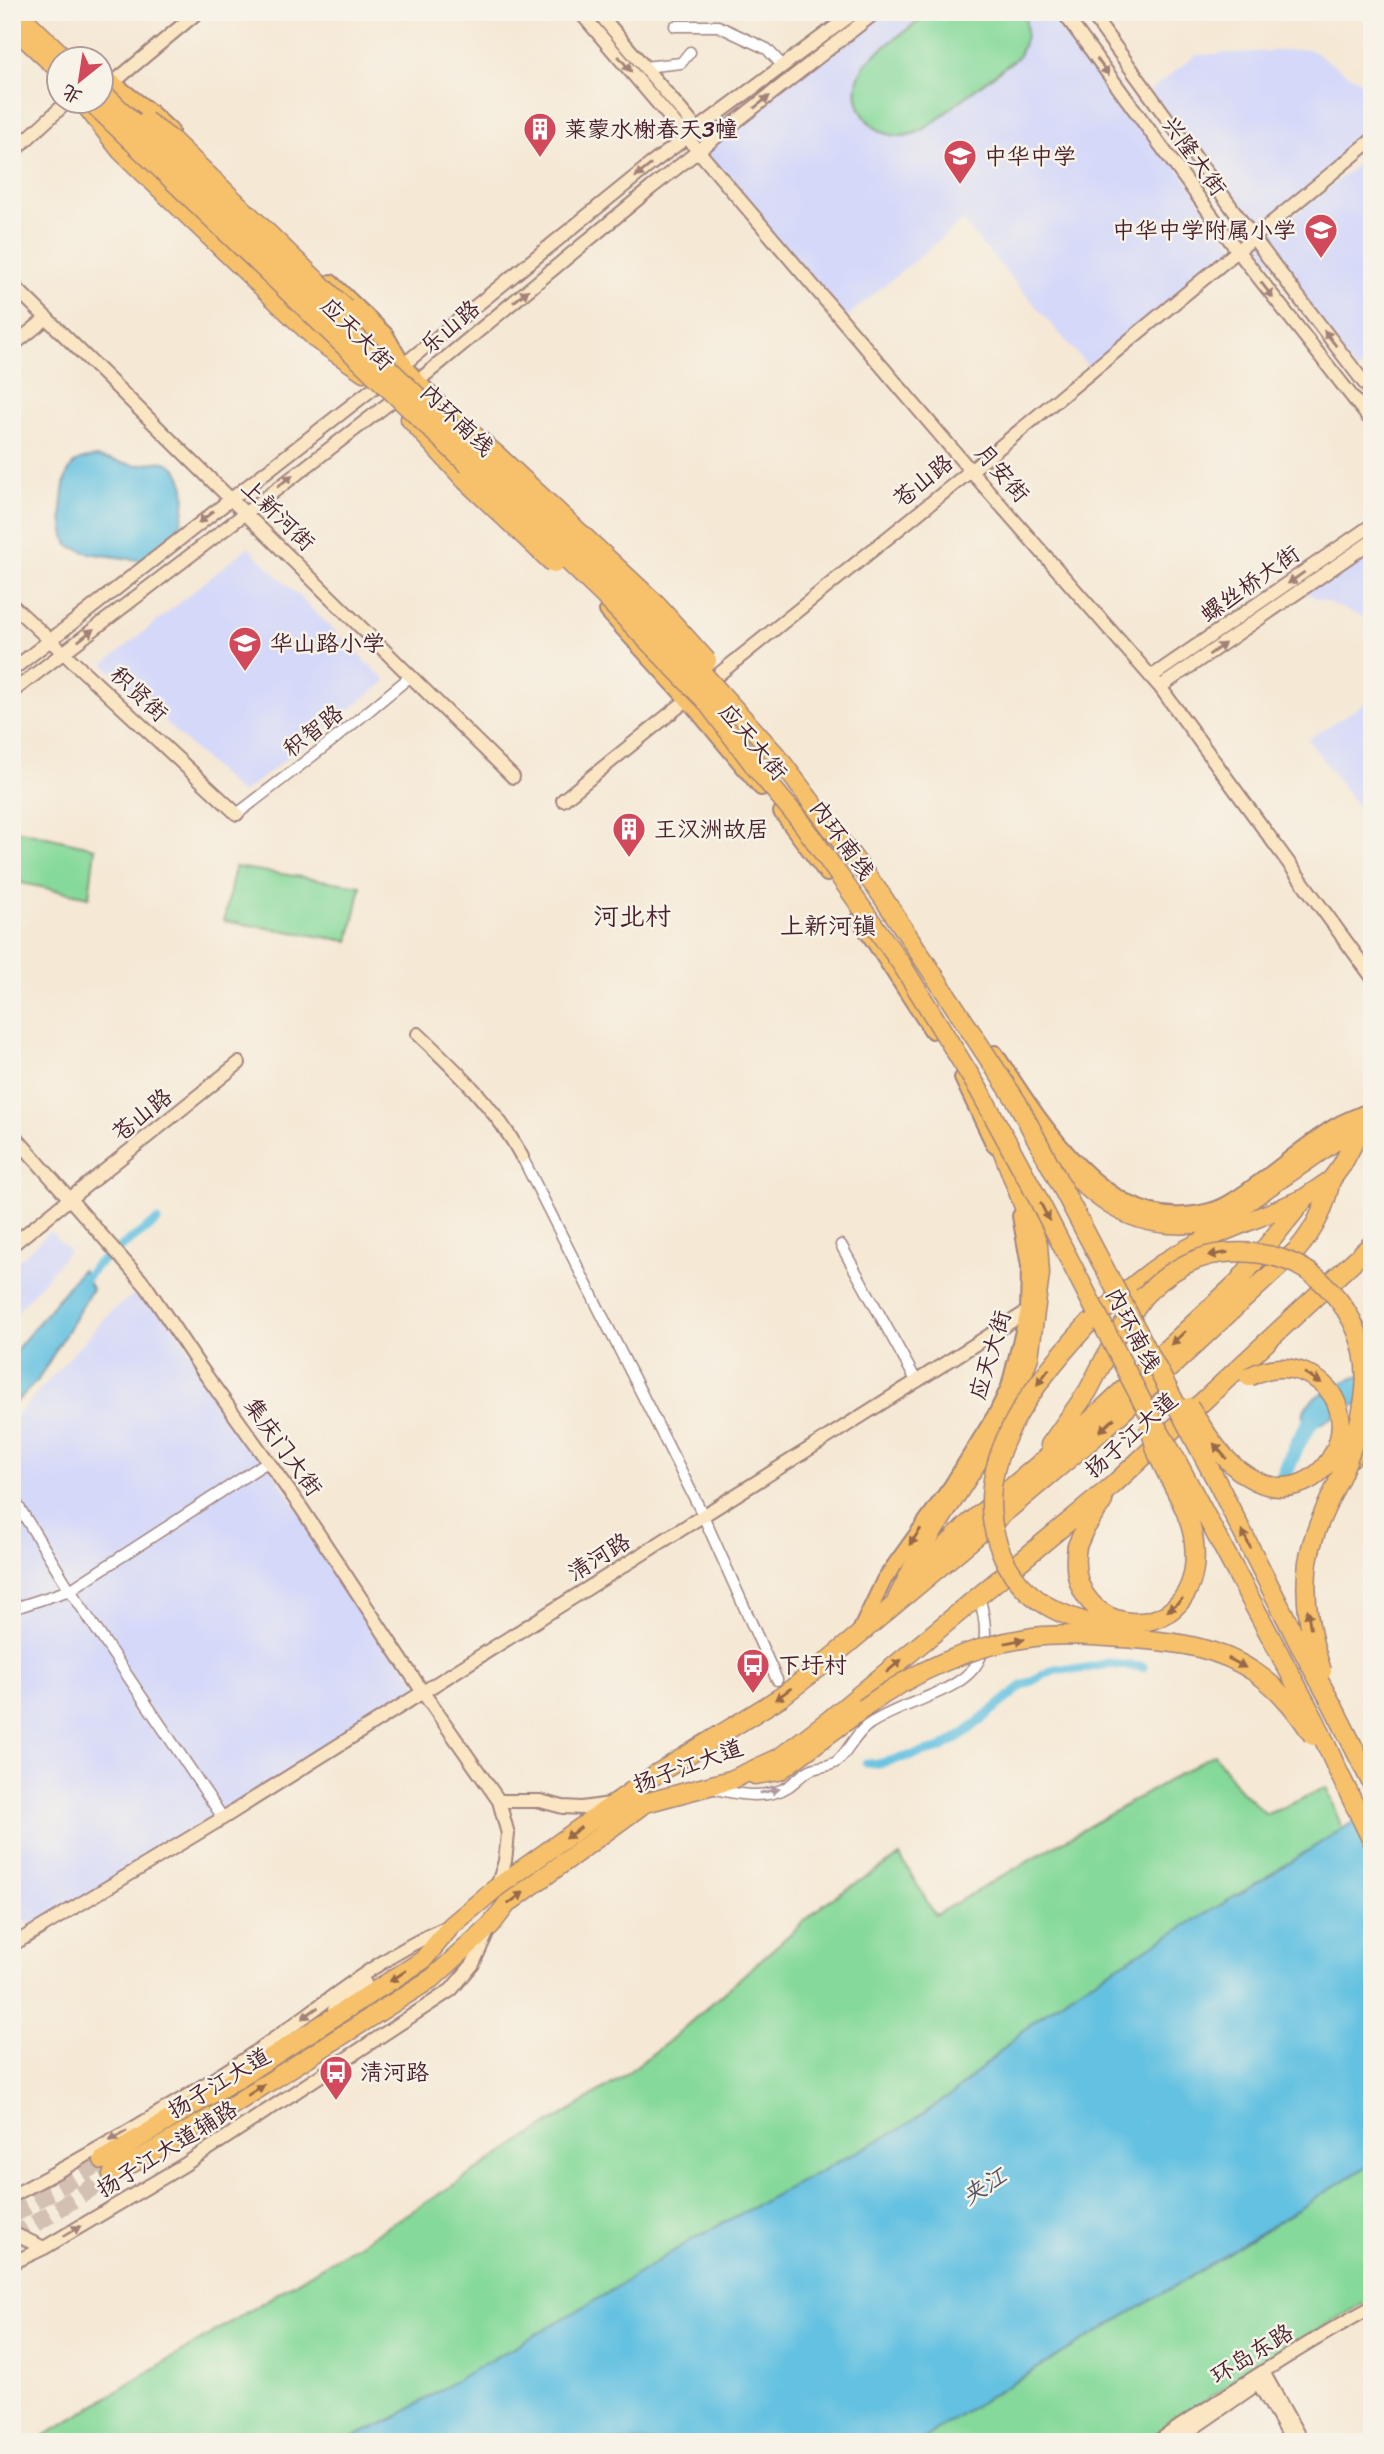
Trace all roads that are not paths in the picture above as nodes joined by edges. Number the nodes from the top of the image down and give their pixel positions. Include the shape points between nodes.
1 (18, 12) edge
2 (29, 12) edge
3 (198, 12) edge
4 (580, 12) edge
5 (598, 12) edge
6 (855, 12) edge
7 (876, 12) edge
8 (1063, 12) edge
9 (1090, 12) edge
10 (12, 26) edge
11 (675, 26) dead end
12 (12, 34) edge
13 (59, 46) edge
14 (62, 46) edge
15 (690, 52) dead end
16 (46, 58) edge
17 (46, 65) edge
18 (783, 66) junction
19 (644, 67) junction
20 (116, 75) edge
21 (116, 91) edge
22 (116, 94) edge
23 (116, 96) edge
24 (52, 116) edge
25 (94, 116) edge
26 (99, 116) edge
27 (106, 116) edge
28 (692, 134) junction
29 (1372, 140) edge
30 (704, 147) junction
31 (1372, 150) edge
32 (12, 153) edge
33 (1255, 241) junction
34 (1239, 254) junction
35 (12, 284) edge
36 (47, 318) junction
37 (12, 346) edge
38 (403, 365) junction
39 (370, 378) junction
40 (418, 381) junction
41 (1372, 393) edge
42 (391, 400) junction
43 (439, 405) junction
44 (408, 416) junction
45 (1372, 422) edge
46 (973, 473) junction
47 (231, 498) junction
48 (246, 512) junction
49 (1372, 524) edge
50 (1372, 541) edge
51 (12, 605) edge
52 (50, 639) junction
53 (64, 652) junction
54 (12, 670) edge
55 (411, 676) junction
56 (1151, 677) junction
57 (717, 679) junction
58 (1160, 687) junction
59 (12, 692) edge
60 (690, 703) junction
61 (777, 756) junction
62 (759, 772) junction
63 (513, 777) dead end
64 (563, 800) dead end
65 (237, 814) joint
66 (1372, 978) edge
67 (418, 1034) dead end
68 (239, 1063) dead end
69 (979, 1090) junction
70 (1017, 1102) junction
71 (1371, 1110) edge
72 (12, 1133) edge
73 (522, 1157) joint
74 (1331, 1180) junction
75 (1306, 1197) junction
76 (71, 1200) junction
77 (1372, 1244) edge
78 (12, 1245) edge
79 (841, 1245) dead end
80 (1032, 1314) junction
81 (1146, 1347) junction
82 (917, 1382) junction
83 (1221, 1387) junction
84 (1145, 1407) junction
85 (1372, 1421) edge
86 (267, 1462) junction
87 (1033, 1468) junction
88 (1342, 1472) junction
89 (1113, 1485) junction
90 (12, 1496) edge
91 (702, 1518) junction
92 (70, 1590) junction
93 (979, 1597) junction
94 (893, 1605) junction
95 (12, 1609) edge
96 (859, 1634) junction
97 (1170, 1641) junction
98 (777, 1680) dead end
99 (422, 1691) junction
100 (1334, 1708) junction
101 (1337, 1769) junction
102 (731, 1780) junction
103 (1372, 1783) edge
104 (704, 1786) junction
105 (499, 1801) junction
106 (616, 1803) junction
107 (223, 1818) junction
108 (1372, 1841) edge
109 (496, 1888) junction
110 (491, 1925) junction
111 (451, 1926) junction
112 (12, 1945) edge
113 (384, 1962) junction
114 (318, 2027) junction
115 (17, 2194) edge
116 (12, 2210) edge
117 (12, 2233) edge
118 (44, 2248) junction
119 (12, 2263) edge
120 (1372, 2307) edge
121 (1372, 2316) edge
122 (1261, 2378) junction
123 (1157, 2442) edge
124 (1172, 2442) edge
125 (1292, 2442) edge
126 (1302, 2442) edge

1 - 13 highway
2 - 14 main road
3 - 20 street
4 -> 28 street, 月安街
5 - 19 street
6 - 18 street, 乐山路
30 -> 7 street, 乐山路
8 -> 34 street, 兴隆大街
9 - 33 street, 兴隆大街
10 - 16 highway
11 - 18 street via 718,26 766,49
12 - 17 main road
15 - 19 street via 681,63
18 - 28 street, 乐山路
19 - 28 street
21 - 38 main road, 应天大街 via 147,109 386,335
22 - 38 highway, bridge via 173,141
23 - 61 highway, 内环南线, bridge via 687,656
24 - 32 street
25 - 39 highway via 121,152 317,340
26 - 39 main road, 应天大街
27 - 62 highway, 内环南线, bridge via 601,593 705,700
28 - 30 street, 月安街
28 -> 38 street, 乐山路
29 - 33 street, 苍山路
40 -> 30 street, 乐山路
30 - 46 street, 月安街
31 - 33 street, 苍山路
33 - 34 street, 苍山路
41 -> 33 street, 兴隆大街
34 -> 45 street, 兴隆大街
34 - 46 street, 苍山路
35 - 36 street, 上新河街
36 - 37 street
36 - 47 street, 上新河街
38 - 39 street, 乐山路
38 - 40 main road, 应天大街
39 - 42 main road, 应天大街
39 - 47 street, 乐山路
40 - 42 street, 乐山路
40 - 43 main road, 应天大街
42 - 44 main road, 应天大街
48 -> 42 street, 乐山路
43 - 57 main road, 应天大街
43 - 61 highway, bridge via 655,603 739,697
44 - 60 main road, 应天大街 via 596,599
44 - 62 highway, bridge via 465,480 669,673
46 - 56 street, 月安街
46 - 57 street, 苍山路
47 - 48 street, 上新河街
47 -> 52 street, 乐山路
53 -> 48 street, 乐山路
48 - 55 street, 上新河街
49 -> 56 street, 螺丝桥大街
58 -> 50 street, 螺丝桥大街
51 - 52 street, 积贤街
52 - 53 street, 积贤街
52 - 54 street, 乐山路
53 - 59 street, 乐山路
53 - 65 street, 积贤街
55 - 63 street, 上新河街
55 - 65 street, 积智路
56 - 58 street, 月安街
57 - 60 street, 苍山路
57 - 71 main road, 应天大街 via 870,867 1061,1145 1092,1180 1115,1197 1156,1214 1188,1215 1226,1205 1338,1124
58 - 66 street, 月安街
60 - 64 street, 苍山路
60 - 80 main road, 应天大街 via 814,855 970,1091 1006,1172 1023,1225
61 - 70 highway, 内环南线, bridge via 883,896
62 - 69 highway, 内环南线, bridge via 802,824 902,965
67 - 73 street via 470,1084
68 - 76 street, 苍山路
69 - 80 highway, bridge via 1038,1244 1040,1274
69 -> 84 highway, 内环南线, bridge
70 - 71 highway, bridge via 1059,1158 1113,1209 1135,1219 1180,1225 1199,1224 1234,1211 1349,1131
70 - 81 highway, 内环南线, bridge
71 - 74 highway, 扬子江大道
72 - 76 street, 集庆门大街
73 - 91 street
74 - 75 highway, 扬子江大道
74 -> 94 highway, 扬子江大道 via 1318,1222 1297,1250 1102,1431
75 -> 87 highway, 扬子江大道 via 1238,1282
75 -> 97 highway, bridge via 1167,1260 1087,1325 1032,1393 1004,1444 990,1492 992,1524 1005,1563 1021,1585 1051,1610 1093,1625
76 - 78 street, 苍山路
76 - 86 street, 集庆门大街 via 146,1286
77 - 83 highway, 扬子江大道
79 - 82 street
80 - 82 street, 清河路
80 - 94 highway via 1029,1357 1012,1402
80 -> 96 main road, 应天大街 via 997,1412 884,1580
83 -> 81 highway, bridge via 1259,1371 1283,1368 1303,1372 1328,1389 1339,1412 1341,1436 1334,1457 1317,1476 1292,1487 1272,1486 1247,1476 1209,1438
100 -> 81 highway, 内环南线, bridge
82 - 91 street, 清河路
83 - 89 highway, 扬子江大道
84 -> 89 highway, bridge via 1156,1451 1189,1521 1195,1566 1190,1590 1179,1605 1150,1621 1130,1622 1099,1611 1082,1592 1076,1572 1077,1546
84 - 101 highway, 内环南线, bridge via 1174,1454
85 - 88 highway, bridge
86 - 92 street
86 - 99 street, 集庆门大街
88 -> 87 highway, bridge via 1362,1415 1366,1388 1362,1343 1353,1320 1323,1282 1306,1270 1253,1251 1197,1258 1159,1280 1118,1333 1088,1391
87 - 94 highway, 扬子江大道 via 933,1556
100 -> 88 highway, bridge via 1308,1624 1306,1598 1314,1539
89 - 93 highway, 扬子江大道
90 - 92 street
91 - 98 street
91 - 99 street, 清河路
92 - 95 street
92 - 107 street
102 -> 93 highway, 扬子江大道 via 779,1758
104 -> 93 street via 744,1796 786,1788 808,1771 836,1763 870,1723 964,1679 975,1667 985,1641 986,1619
94 - 96 highway, 扬子江大道
96 -> 106 highway, 扬子江大道 via 781,1697
97 -> 101 highway, bridge via 1221,1654 1255,1672 1280,1692
102 -> 97 highway, bridge via 779,1771 912,1675 948,1659 1036,1636
99 - 105 street, 集庆门大街
99 - 107 street, 清河路
100 - 103 highway
101 - 108 highway
102 - 104 highway, 扬子江大道
110 -> 104 highway, 扬子江大道 via 507,1904 645,1803
105 - 106 street via 582,1808
105 - 109 street via 508,1834
106 -> 109 highway, 扬子江大道
107 - 112 street, 清河路
109 - 111 highway, 扬子江大道
114 -> 110 highway, 扬子江大道 via 108,2168 236,2103 434,1977
118 -> 110 street, 扬子江大道辅路 via 184,2165 451,1990 473,1964
111 - 113 street, 扬子江大道辅路
111 -> 114 highway, 扬子江大道 via 423,1960
113 - 114 street
113 -> 115 street, 扬子江大道辅路 via 242,2060
115 - 116 street
117 - 118 street
118 - 119 street, 扬子江大道辅路
120 - 122 street, 环岛东路 via 1329,2330
121 - 122 street, 环岛东路
122 - 123 street, 环岛东路
122 - 124 street, 环岛东路
122 - 125 street
122 - 126 street

